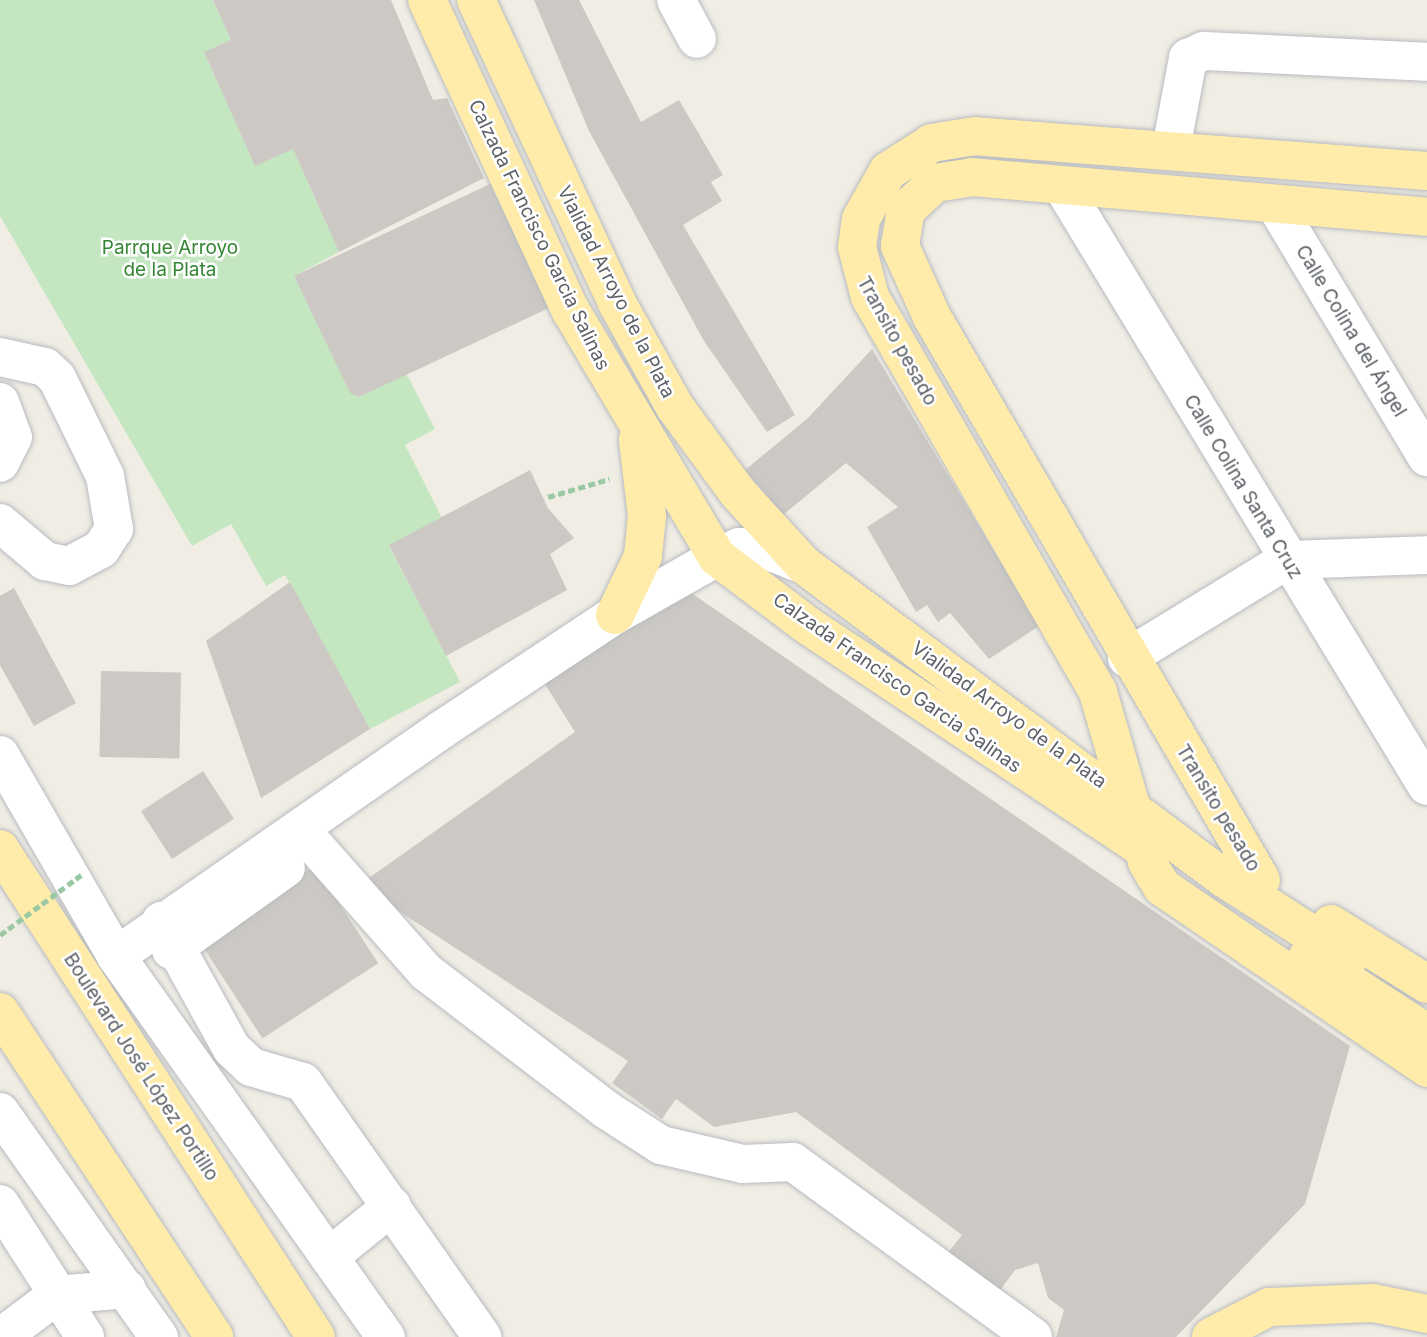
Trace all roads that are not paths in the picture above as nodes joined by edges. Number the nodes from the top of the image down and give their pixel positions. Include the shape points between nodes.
1 (427, 0) edge
2 (476, 0) edge
3 (676, 0) edge
4 (697, 39) dead end
5 (1427, 62) edge
6 (1171, 149) junction
7 (1427, 171) edge
8 (1062, 186) junction
9 (1276, 206) junction
10 (1427, 216) edge
11 (0, 357) edge
12 (0, 402) edge
13 (637, 431) junction
14 (1427, 457) edge
15 (0, 463) edge
16 (0, 523) edge
17 (1427, 555) edge
18 (717, 556) junction
19 (1287, 560) junction
20 (804, 565) junction
21 (615, 615) junction
22 (1127, 658) junction
23 (1098, 692) junction
24 (1043, 738) junction
25 (0, 755) edge
26 (1042, 783) joint
27 (1427, 786) edge
28 (1133, 807) junction
29 (308, 838) junction
30 (0, 849) edge
31 (1157, 857) junction
32 (1261, 880) junction
33 (166, 935) junction
34 (116, 956) junction
35 (1411, 962) edge
36 (1427, 984) edge
37 (1427, 1008) edge
38 (0, 1012) edge
39 (1427, 1033) edge
40 (1427, 1068) edge
41 (0, 1112) edge
42 (0, 1204) edge
43 (392, 1206) junction
44 (329, 1257) junction
45 (127, 1289) junction
46 (57, 1294) junction
47 (1427, 1314) edge
48 (1, 1337) edge
49 (85, 1337) edge
50 (159, 1337) edge
51 (214, 1337) edge
52 (316, 1337) edge
53 (386, 1337) edge
54 (482, 1337) edge
55 (1033, 1337) edge
56 (1211, 1337) edge

1 - 13 main road, Calzada Francisco Garcia Salinas via 571,311
2 - 20 main road, Vialidad Arroyo de la Plata via 617,303 674,407 738,493
3 - 4 street
5 - 6 street via 1204,51 1188,58
6 - 7 main road, Transito pesado
6 - 23 main road, Transito pesado via 1042,137 932,143 888,171 861,219 858,271 870,297
8 - 9 main road, Transito pesado
8 - 19 street, Calle Colina Santa Cruz
8 - 22 main road, Transito pesado via 972,177 935,183 906,210 900,246 932,317
9 - 10 main road, Transito pesado
9 - 14 street, Calle Colina del Ángel
11 - 16 street via 45,367 57,378 105,476 114,529 101,549 69,566 46,561
12 - 15 street via 13,437
13 - 18 main road, Calzada Francisco Garcia Salinas
13 - 21 main road via 644,542
17 - 19 street
18 - 20 street via 738,547 761,548
18 - 21 street
18 - 26 main road, Calzada Francisco Garcia Salinas
19 - 22 street
19 - 27 street, Calle Colina Santa Cruz
20 - 24 main road, Vialidad Arroyo de la Plata
21 - 29 street
22 - 32 main road, Transito pesado
23 - 24 main road via 1075,730
23 - 28 main road, Transito pesado
24 - 28 main road, Vialidad Arroyo de la Plata
25 - 34 street
26 - 31 main road, Vialidad Arroyo de la Plata
28 - 31 main road, Transito pesado
28 - 32 main road, Vialidad Arroyo de la Plata via 1184,830
29 - 33 street
29 - 55 street via 426,972 605,1109 661,1145 743,1164 793,1162
30 - 52 main road, Boulevard José López Portillo
31 - 37 main road
31 - 39 main road, Vialidad Arroyo de la Plata
31 - 40 main road
32 - 35 main road, Vialidad Arroyo de la Plata
33 - 34 street
33 - 43 street via 232,1049 251,1067 303,1082
34 - 44 street
35 - 36 main road, Vialidad Arroyo de la Plata
38 - 51 main road
41 - 45 street
42 - 46 street
43 - 44 street
43 - 54 street
44 - 53 street
45 - 46 street
45 - 50 street
46 - 48 street
46 - 49 street
47 - 56 main road via 1373,1303 1269,1307

